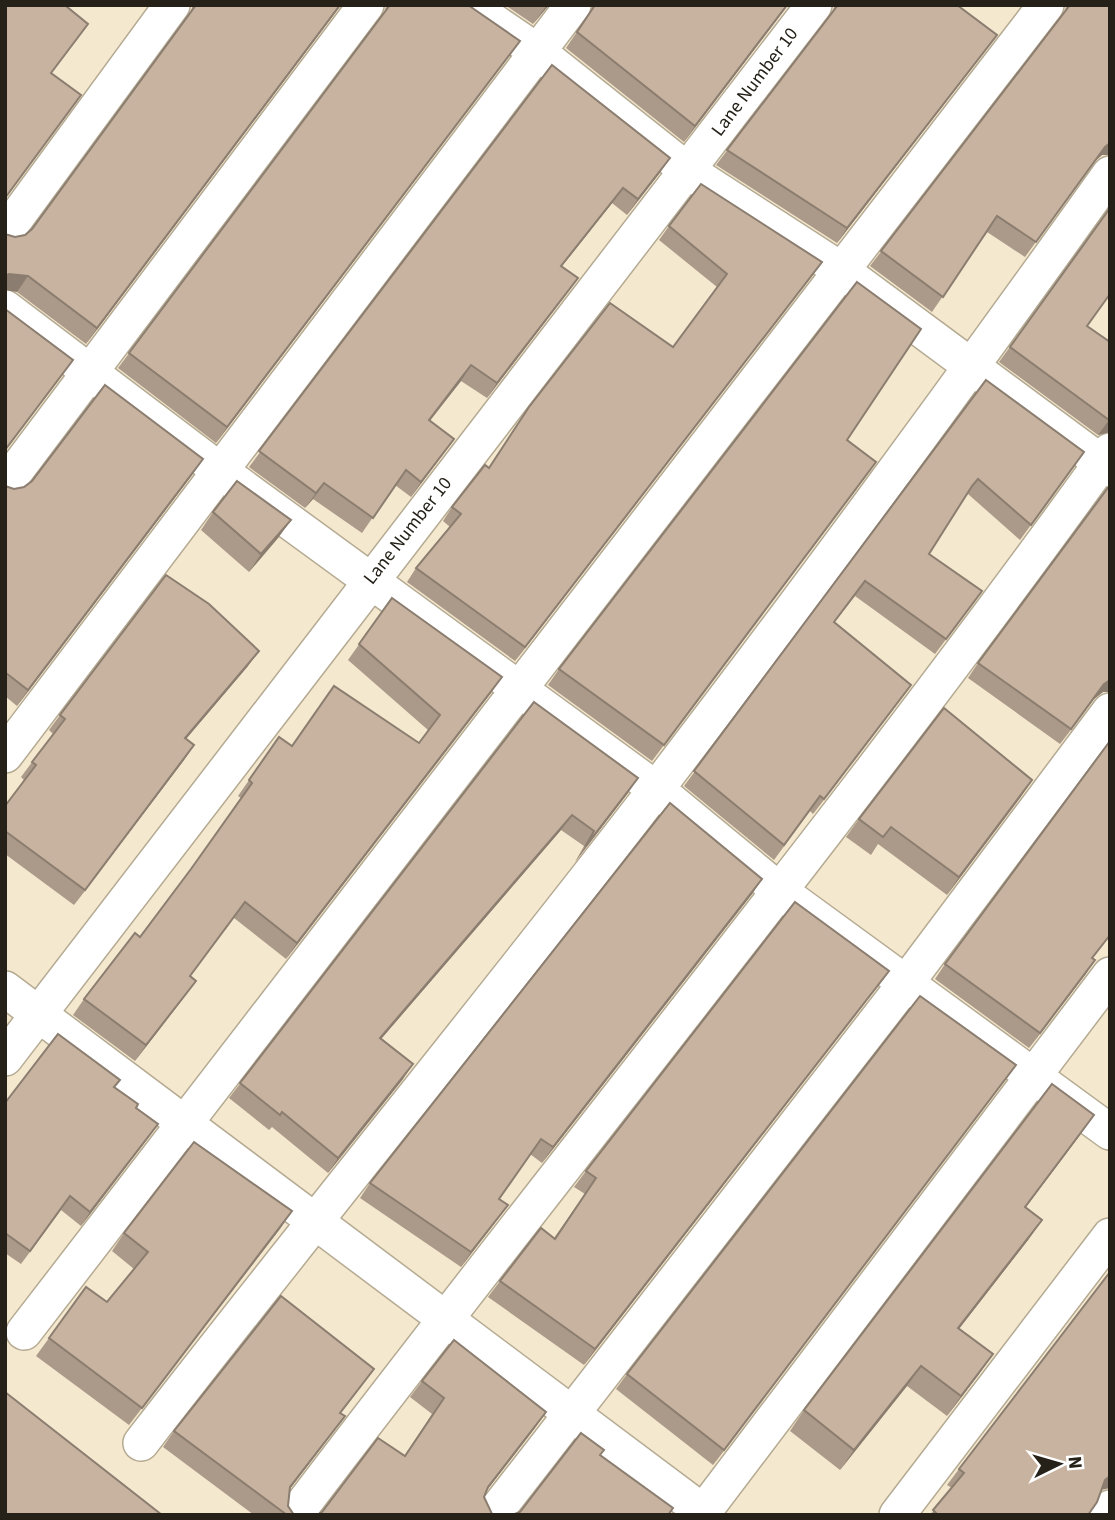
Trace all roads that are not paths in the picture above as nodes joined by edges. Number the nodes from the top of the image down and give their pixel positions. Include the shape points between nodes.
1 (172, 5) edge
2 (366, 5) edge
3 (470, 5) edge
4 (573, 5) edge
5 (814, 5) edge
6 (1046, 5) edge
7 (538, 52) junction
8 (688, 171) junction
9 (1110, 174) edge
10 (5, 233) edge
11 (841, 271) junction
12 (5, 308) edge
13 (971, 368) junction
14 (91, 373) junction
15 (1107, 461) edge
16 (219, 470) junction
17 (5, 485) edge
18 (370, 580) junction
19 (519, 689) junction
20 (1110, 711) edge
21 (5, 755) edge
22 (656, 789) junction
23 (781, 892) junction
24 (1110, 975) edge
25 (906, 983) junction
26 (5, 989) edge
27 (39, 1015) junction
28 (5, 1058) edge
29 (1034, 1074) junction
30 (186, 1125) junction
31 (1110, 1132) edge
32 (314, 1220) junction
33 (1110, 1236) edge
34 (445, 1318) junction
35 (24, 1332) dead end
36 (571, 1413) junction
37 (141, 1443) dead end
38 (1110, 1508) edge
39 (703, 1514) edge
40 (295, 1515) edge
41 (494, 1515) edge
42 (897, 1515) edge
43 (1105, 1515) edge

1 - 10 street
2 - 14 street
3 - 7 street
4 - 7 street
5 - 8 street, Lane Number 10
6 - 11 street
7 - 8 street
7 - 16 street
8 - 11 street
8 - 18 street, Lane Number 10
9 - 13 street
11 - 13 street
11 - 19 street
12 - 14 street
13 - 15 street
13 - 22 street
14 - 16 street
14 - 17 street
15 - 23 street
16 - 18 street
16 - 21 street
18 - 19 street
18 - 27 street, Lane Number 10
19 - 22 street
19 - 30 street
20 - 25 street
22 - 23 street
22 - 32 street
23 - 25 street
23 - 34 street
24 - 29 street
25 - 29 street
25 - 36 street
26 - 27 street
27 - 28 street, Lane Number 10
27 - 30 street
29 - 31 street
29 - 39 street
30 - 32 street
30 - 35 street
32 - 34 street
32 - 37 street
33 - 42 street
34 - 36 street
34 - 40 street
36 - 39 street
36 - 41 street
38 - 43 street

